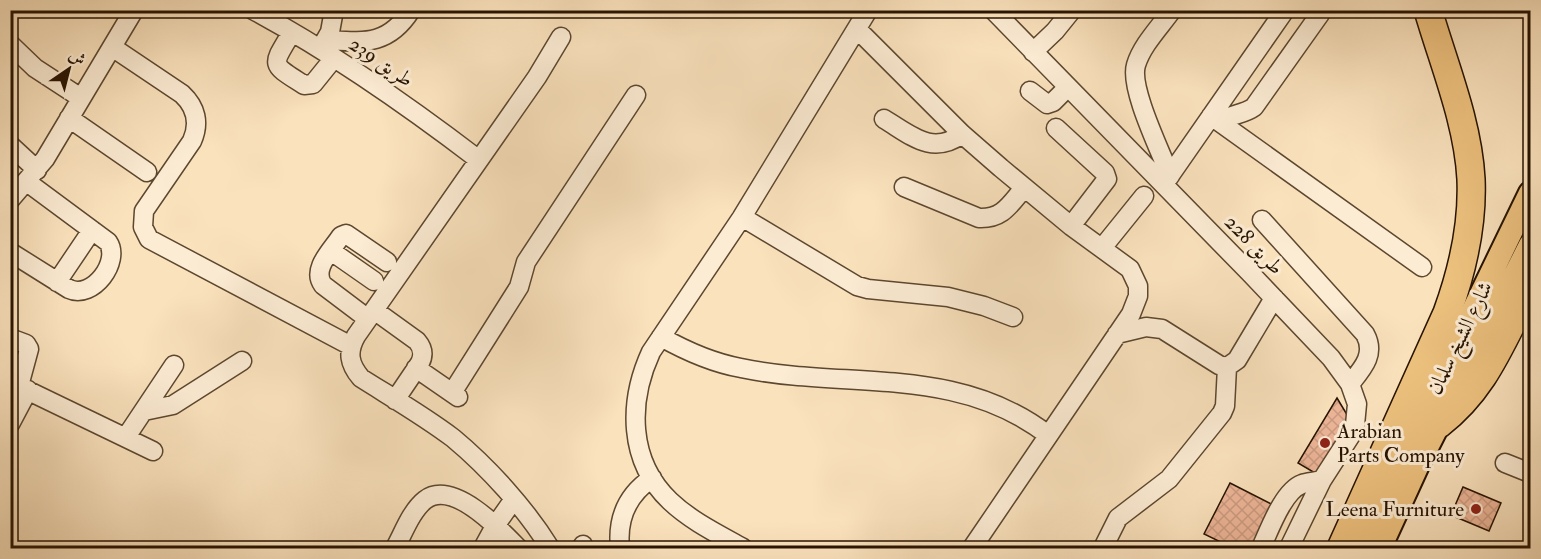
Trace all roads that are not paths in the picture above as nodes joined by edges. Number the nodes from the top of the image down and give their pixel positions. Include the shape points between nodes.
1 (135, 10) edge
2 (253, 10) edge
3 (334, 10) edge
4 (411, 10) edge
5 (868, 10) edge
6 (993, 10) edge
7 (1072, 10) edge
8 (1172, 10) edge
9 (1285, 10) edge
10 (1428, 10) edge
11 (1320, 14) dead end
12 (857, 29) junction
13 (292, 32) junction
14 (561, 37) dead end
15 (10, 44) edge
16 (112, 47) junction
17 (327, 49) junction
18 (1033, 52) junction
19 (1068, 87) junction
20 (1030, 91) dead end
21 (636, 95) dead end
22 (81, 98) junction
23 (69, 118) junction
24 (884, 119) dead end
25 (1216, 119) junction
26 (1056, 128) dead end
27 (962, 134) junction
28 (10, 145) edge
29 (478, 160) junction
30 (147, 172) dead end
31 (32, 176) junction
32 (1167, 180) junction
33 (904, 187) dead end
34 (1024, 188) junction
35 (1530, 193) edge
36 (1144, 196) dead end
37 (10, 200) edge
38 (742, 217) junction
39 (1262, 220) dead end
40 (1071, 226) junction
41 (92, 230) junction
42 (1530, 245) edge
43 (1102, 248) junction
44 (331, 251) junction
45 (10, 252) edge
46 (387, 262) dead end
47 (1422, 267) dead end
48 (57, 282) junction
49 (374, 282) dead end
50 (1530, 288) edge
51 (1274, 298) junction
52 (371, 315) junction
53 (1013, 317) dead end
54 (1117, 334) junction
55 (661, 337) junction
56 (10, 338) edge
57 (351, 346) junction
58 (243, 361) dead end
59 (174, 365) dead end
60 (1227, 367) junction
61 (416, 368) junction
62 (1350, 384) junction
63 (19, 386) edge
64 (395, 399) junction
65 (144, 411) junction
66 (10, 424) edge
67 (1439, 424) junction
68 (1048, 435) junction
69 (126, 437) junction
70 (153, 451) dead end
71 (1505, 463) dead end
72 (1530, 473) edge
73 (652, 478) junction
74 (1322, 480) junction
75 (514, 499) junction
76 (495, 526) junction
77 (977, 546) edge
78 (395, 549) edge
79 (483, 549) edge
80 (518, 549) edge
81 (550, 549) edge
82 (620, 549) edge
83 (743, 549) edge
84 (1103, 549) edge
85 (1261, 549) edge
86 (1288, 549) edge
87 (1341, 549) edge
88 (1358, 549) edge
89 (1380, 549) edge

1 - 16 lane
2 - 13 lane, طريق 239
3 - 17 lane
4 - 17 lane via 396,29 380,39
5 - 12 lane
6 - 18 lane, طريق 228
7 - 18 lane
8 - 32 lane via 1144,48 1134,73
9 - 25 lane
10 - 87 highway via 1469,157 1468,237 1447,313
11 - 25 lane via 1254,107
12 - 27 lane
12 - 38 lane
13 - 17 lane, طريق 239
13 - 17 lane via 276,63 304,85 316,82
14 - 29 lane
15 - 22 lane via 50,80
16 - 22 lane
16 - 57 lane via 182,94 196,116 192,141 144,211 143,227 149,238
17 - 29 lane, طريق 239
18 - 19 lane, طريق 228
19 - 20 lane via 1047,104
19 - 32 lane, طريق 228
21 - 61 lane via 526,262 519,287 455,395
22 - 23 lane
23 - 30 lane
23 - 31 lane
24 - 27 lane via 927,143 940,145
25 - 32 lane
25 - 47 lane
26 - 40 lane via 1107,179
27 - 34 lane
28 - 31 lane
29 - 52 lane
31 - 37 lane
31 - 41 lane
32 - 51 lane, طريق 228
33 - 34 lane via 980,218 992,218 1005,211
34 - 40 lane
35 - 88 main road, شارع الشيخ سلمان
36 - 43 lane
38 - 53 lane via 856,286 948,297
38 - 55 lane
39 - 62 lane via 1369,340 1369,355
40 - 43 lane
41 - 48 lane
41 - 48 lane via 111,246 110,264 86,291 75,292
42 - 67 main road, شارع الشيخ سلمان
43 - 54 lane via 1130,269 1138,286 1136,305
44 - 46 lane via 341,236 348,235
44 - 49 lane
44 - 52 lane via 320,268 319,279
45 - 48 lane
50 - 67 highway via 1480,383
51 - 60 lane via 1237,360
51 - 62 lane, طريق 228
52 - 57 lane
52 - 61 lane via 420,344 423,356
54 - 60 lane via 1146,327 1162,329
54 - 68 lane
55 - 68 lane via 740,368 912,383 950,390 1007,409
55 - 73 lane via 642,371 635,398 634,426
56 - 63 lane via 29,349
57 - 64 lane via 353,369
58 - 65 lane via 173,405
59 - 65 lane
60 - 84 lane via 1225,406 1221,413 1169,479 1119,518
61 - 64 lane
62 - 74 lane, طريق 228 via 1357,404 1355,425
63 - 66 lane
63 - 69 lane
64 - 75 lane via 454,439
65 - 69 lane
67 - 89 main road, شارع الشيخ سلمان
68 - 77 lane
69 - 70 lane
71 - 72 lane
73 - 82 lane via 635,492 624,510
73 - 83 lane via 668,500 690,518
74 - 85 lane via 1302,484 1291,492
74 - 86 lane, طريق 228
75 - 76 lane
75 - 81 lane
76 - 78 lane via 451,495 436,495 418,506
76 - 79 lane
76 - 80 lane

